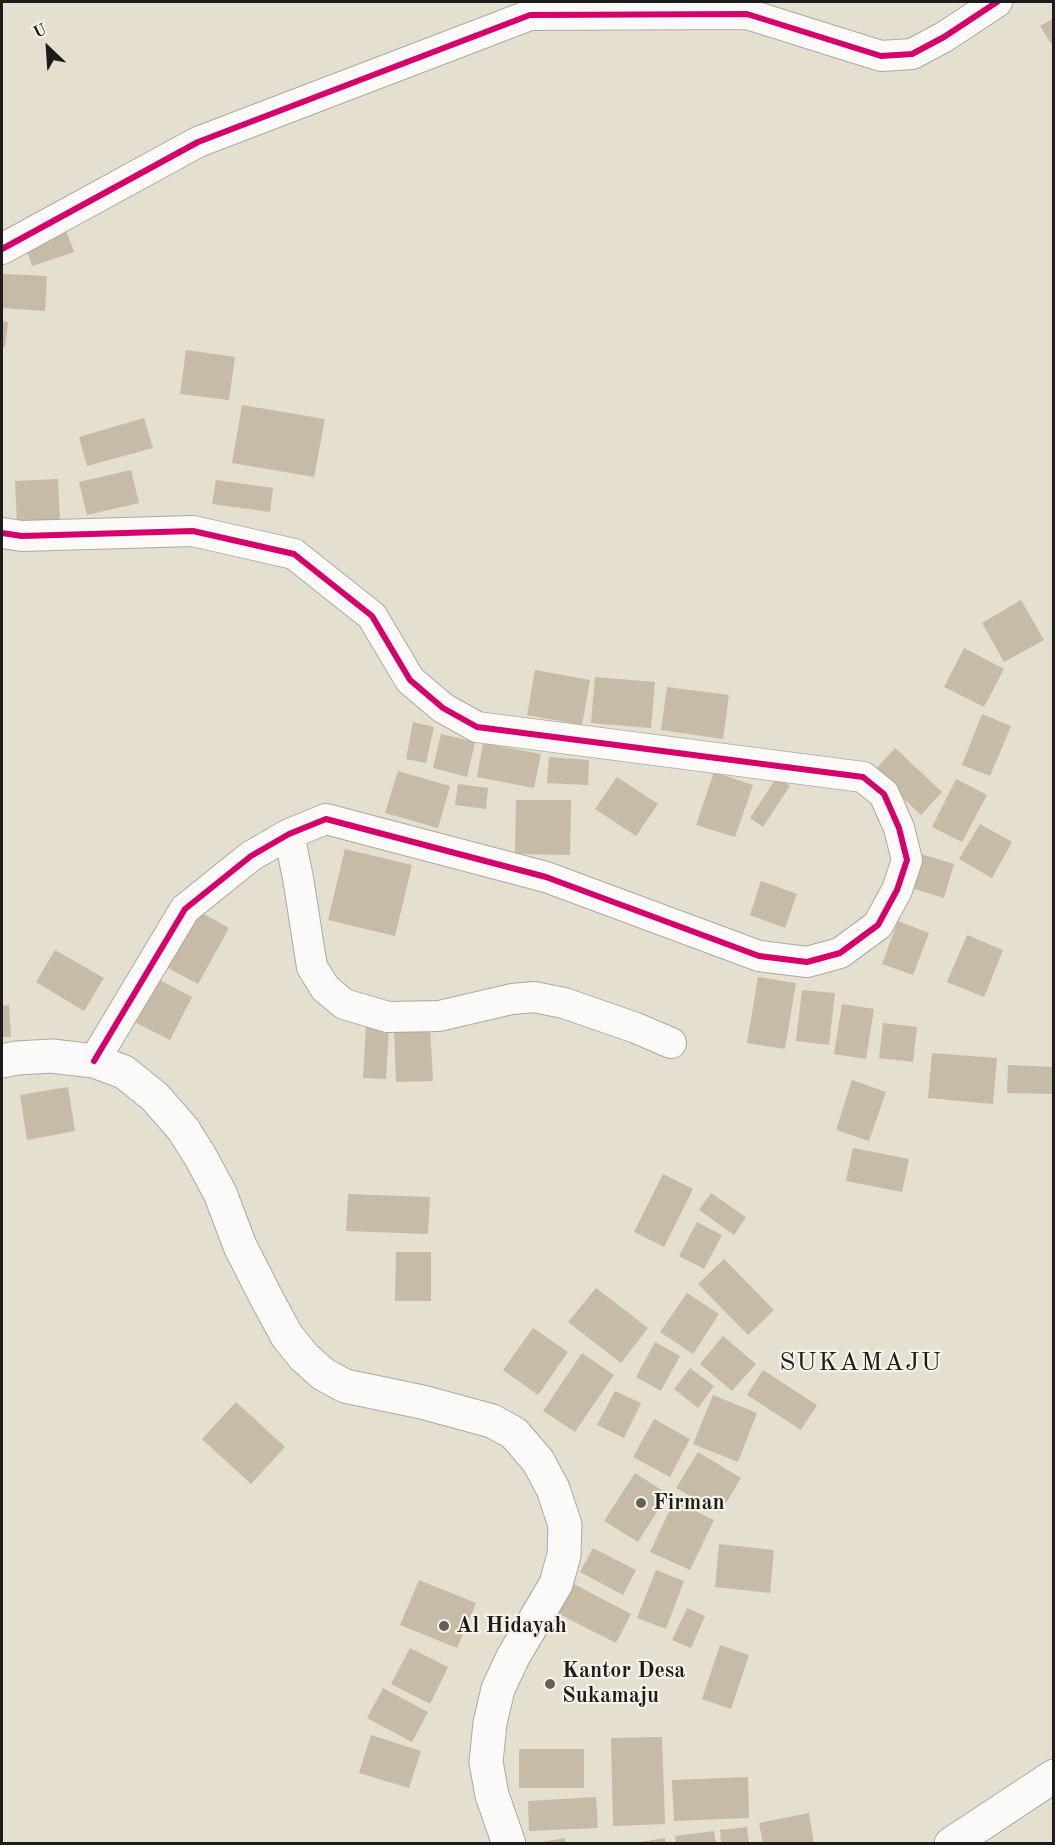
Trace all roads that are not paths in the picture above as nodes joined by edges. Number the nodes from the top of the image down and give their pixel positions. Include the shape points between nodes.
1 (997, 2) edge
2 (2, 249) edge
3 (2, 533) edge
4 (289, 834) junction
5 (671, 1042) dead end
6 (94, 1060) junction
7 (2, 1062) edge
8 (1053, 1776) edge
9 (508, 1844) edge
10 (951, 1844) edge

1 - 2 street via 912,54 881,56 747,14 530,15 198,142
3 - 4 street via 22,536 193,531 294,554 372,616 410,680 443,708 477,727 863,777 885,794 907,860 897,890 878,925 840,953 807,962 759,956 546,877 326,819
4 - 5 street via 312,967 325,988 344,1004 388,1017 439,1016 534,997 564,1003
4 - 6 street via 251,856 185,909
6 - 7 main road via 52,1056
6 - 9 main road via 124,1072 156,1096 183,1129 220,1192 240,1246 267,1299 287,1336 304,1357 345,1386 492,1421 514,1433 538,1461 553,1489 565,1525 564,1556 556,1584 498,1689 490,1723 486,1762
8 - 10 main road

